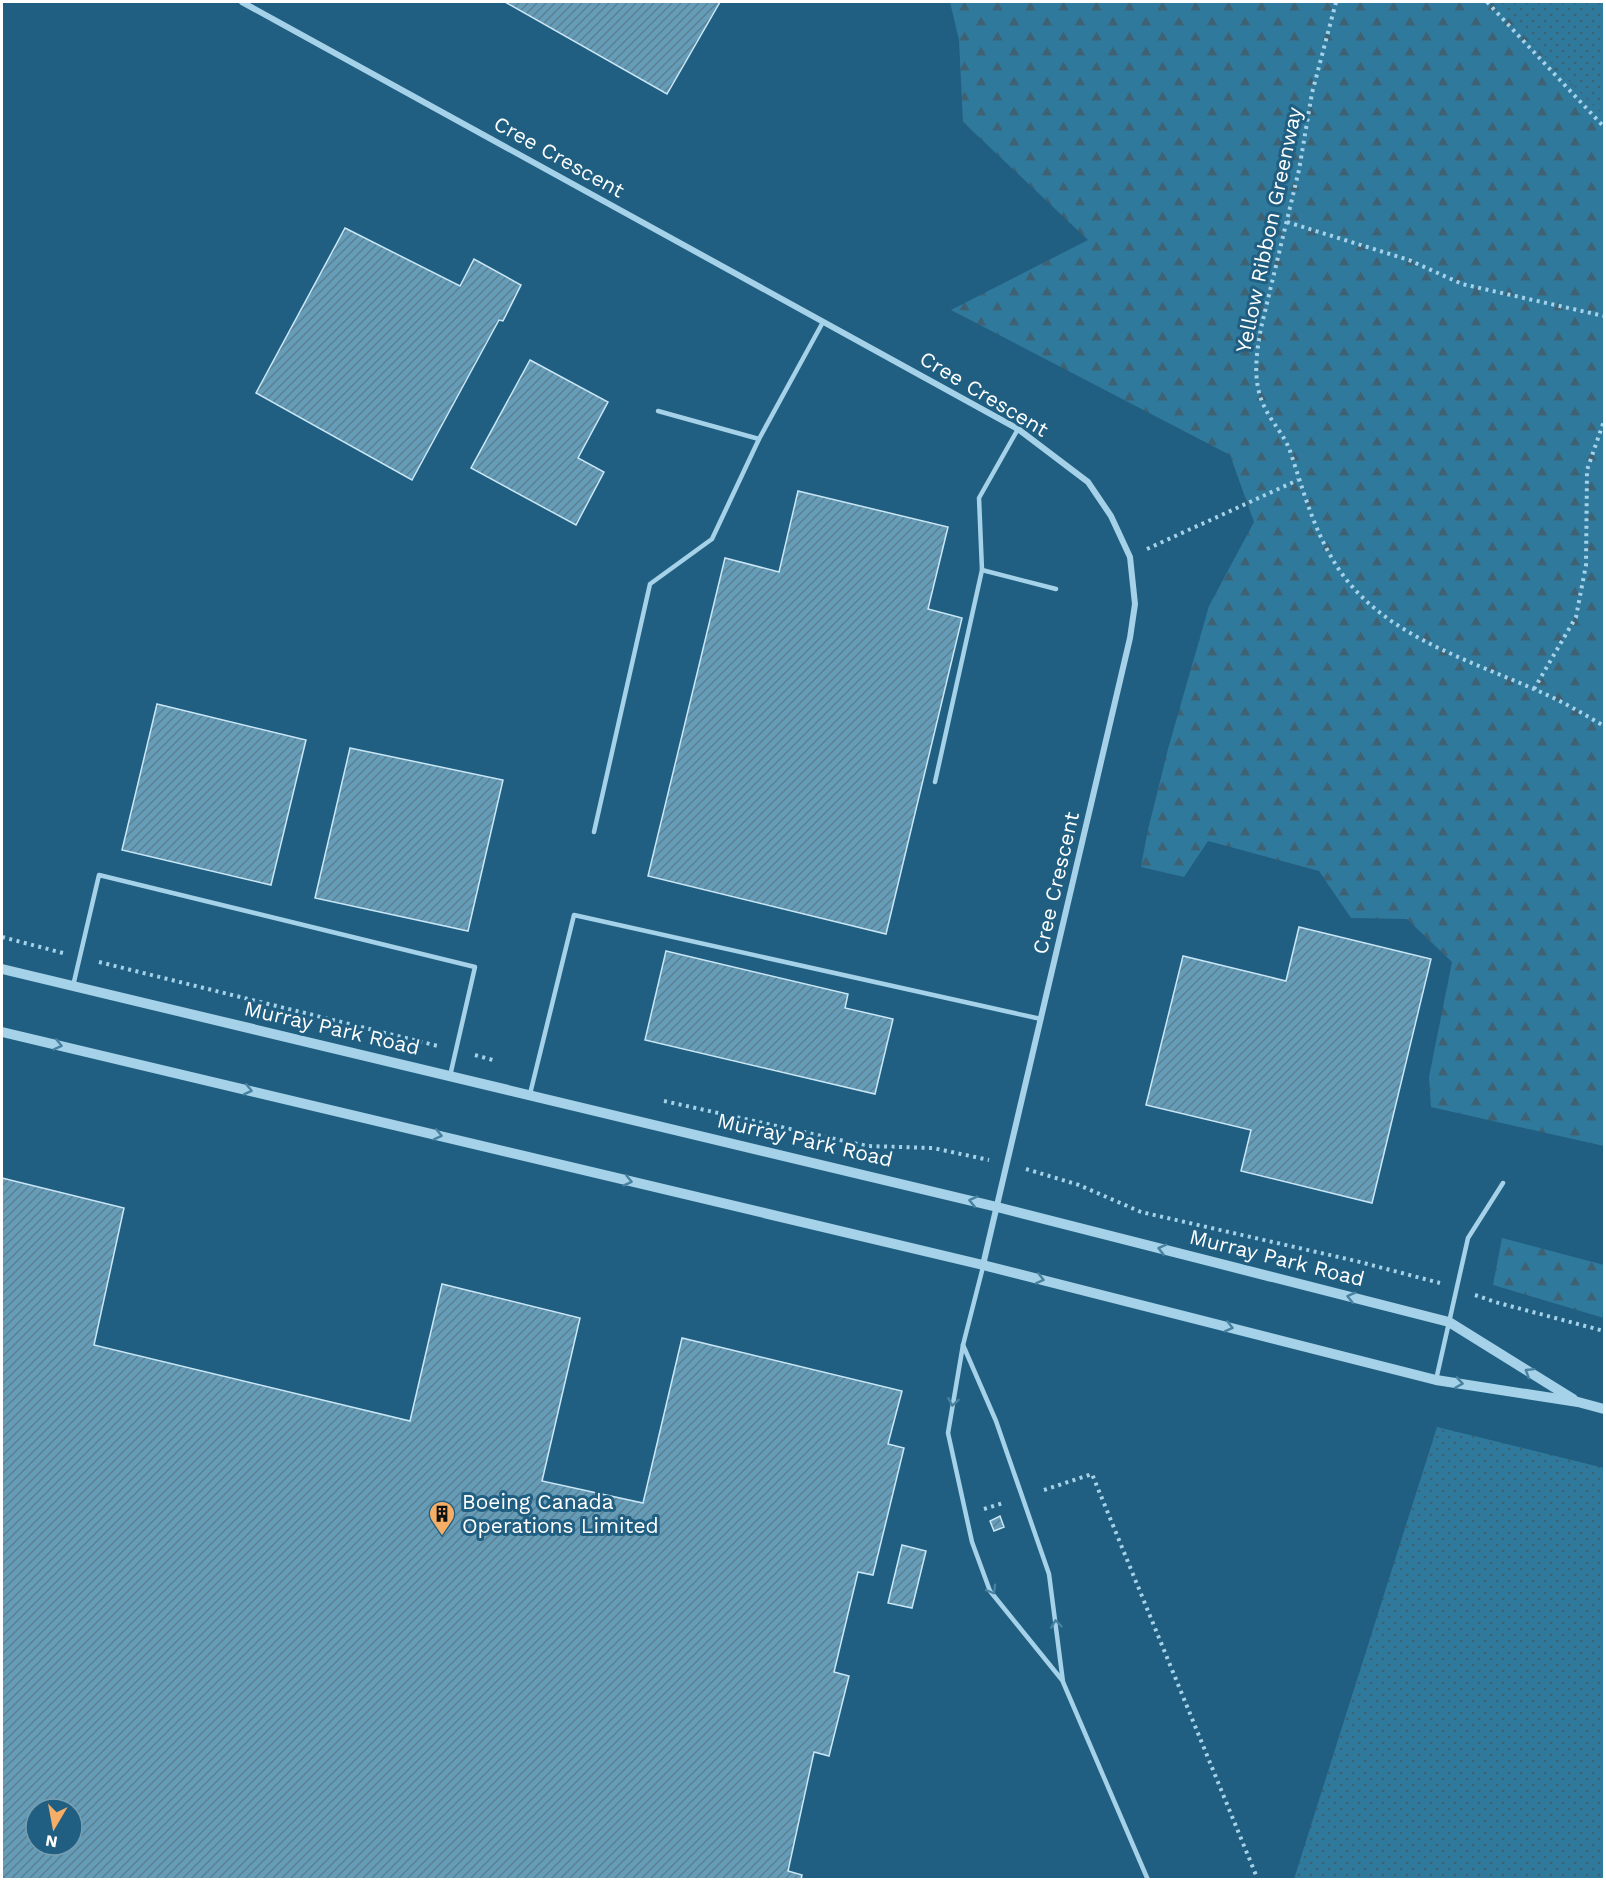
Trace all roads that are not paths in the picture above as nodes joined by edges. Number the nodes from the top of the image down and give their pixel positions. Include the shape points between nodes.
1 (242, 2) edge
2 (823, 322) junction
3 (658, 411) dead end
4 (1018, 429) junction
5 (759, 439) junction
6 (982, 570) junction
7 (1056, 589) dead end
8 (935, 782) dead end
9 (594, 832) dead end
10 (2, 969) edge
11 (73, 986) junction
12 (1041, 1019) junction
13 (2, 1032) edge
14 (450, 1076) junction
15 (530, 1094) junction
16 (1503, 1183) dead end
17 (998, 1207) junction
18 (983, 1265) junction
19 (1449, 1322) junction
20 (963, 1345) junction
21 (1436, 1380) junction
22 (1578, 1402) junction
23 (1605, 1409) edge
24 (1063, 1682) junction
25 (1148, 1880) edge

1 - 2 street, Cree Crescent
2 - 4 street, Cree Crescent
2 - 5 lane
3 - 5 lane
4 - 6 lane via 979,498
4 - 12 street, Cree Crescent via 1088,482 1112,516 1130,557 1135,604
5 - 9 lane via 712,539 650,584
6 - 7 lane
6 - 8 lane
10 - 11 street, Murray Park Road
11 - 14 street, Murray Park Road
11 - 14 lane via 99,875 475,967
12 - 15 lane via 574,915
12 - 17 street, Cree Crescent
13 -> 18 street, Murray Park Road
14 - 15 street, Murray Park Road
17 -> 15 street, Murray Park Road
16 - 19 lane via 1468,1238
17 - 18 street, Cree Crescent
19 -> 17 street, Murray Park Road
18 - 20 lane
18 -> 21 street, Murray Park Road
19 - 21 lane
22 -> 19 street, Murray Park Road
24 -> 20 lane via 1049,1574 996,1421
20 -> 24 lane via 948,1433 972,1542 990,1591
21 -> 22 street, Murray Park Road
22 - 23 street, Murray Park Road
24 - 25 lane

